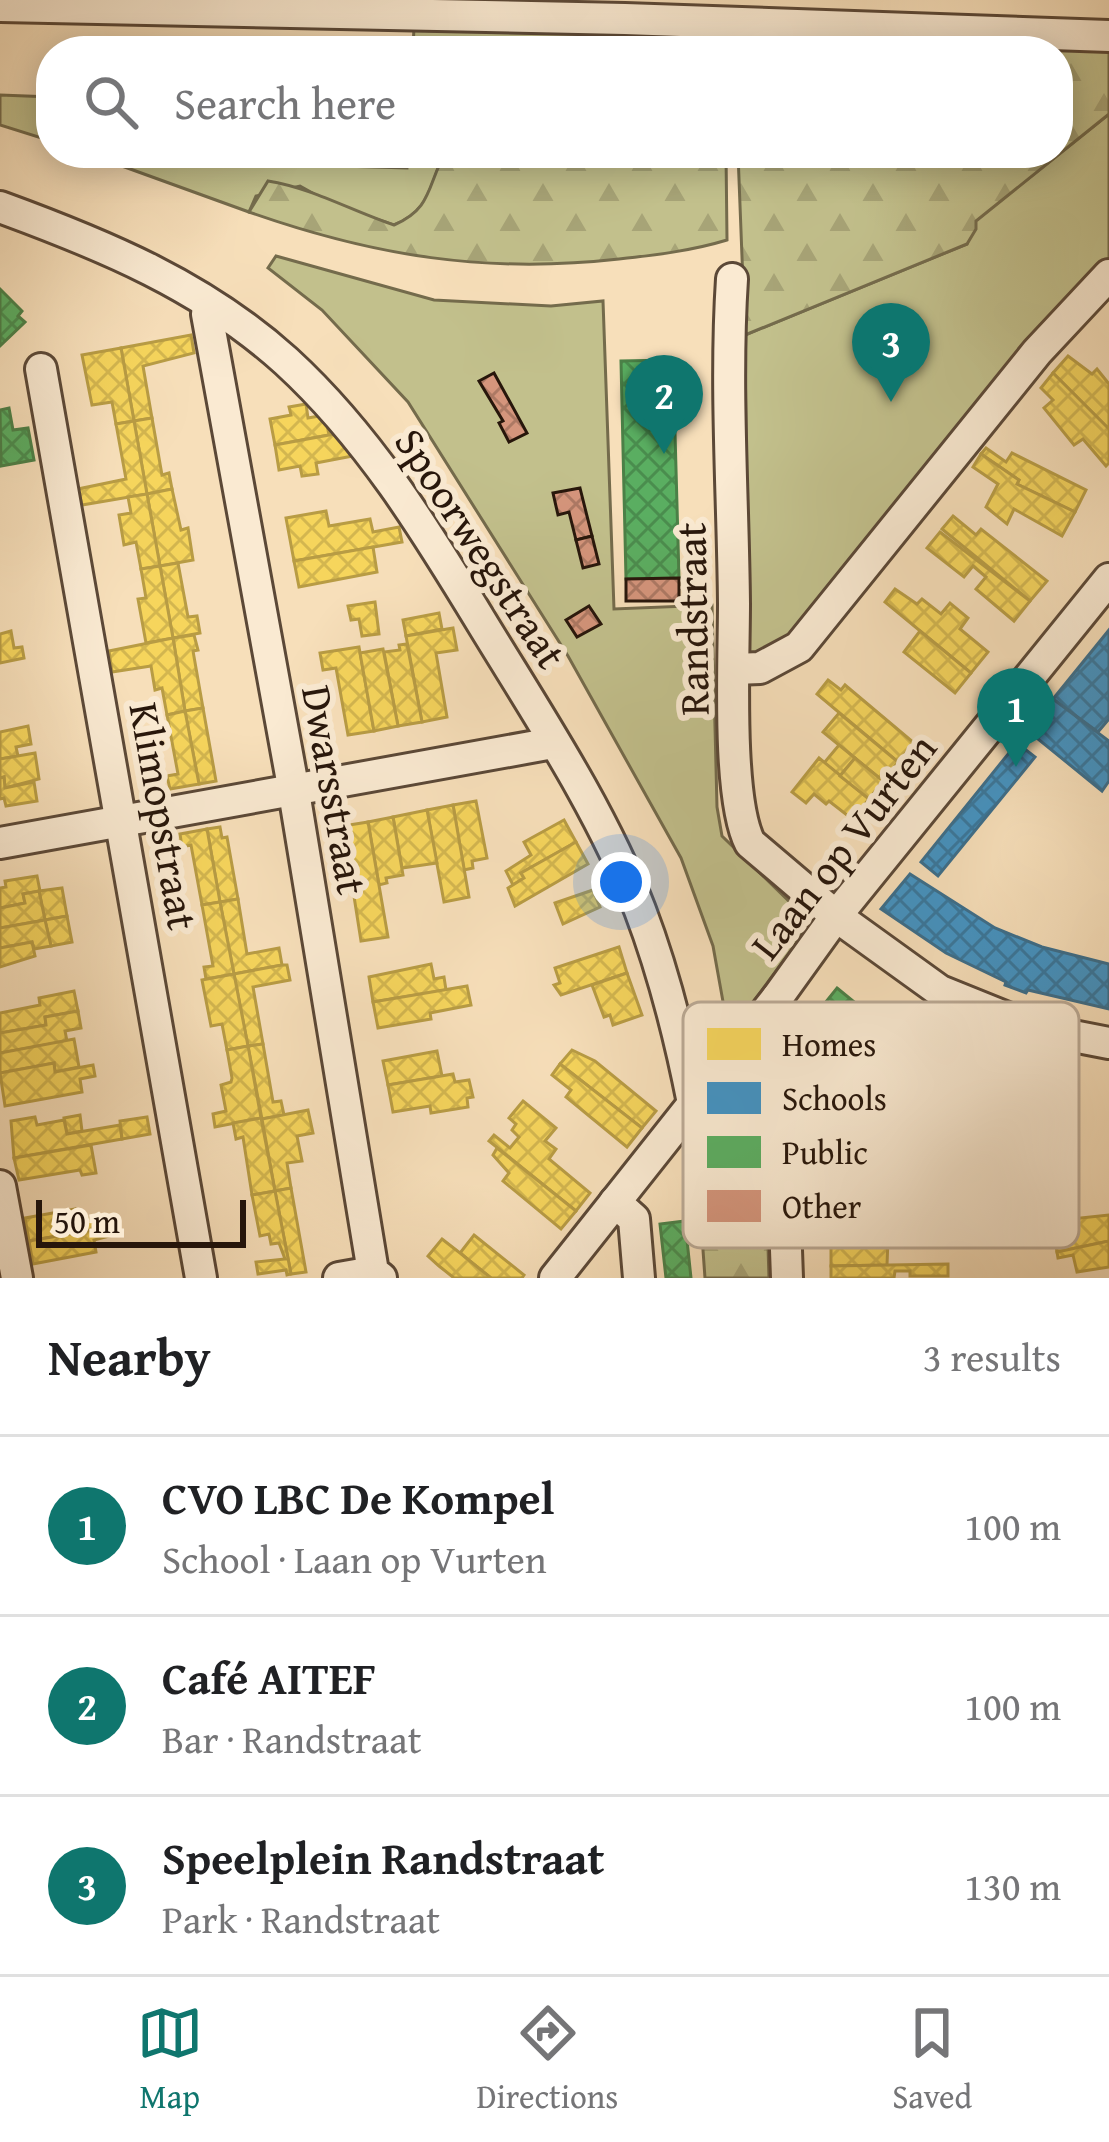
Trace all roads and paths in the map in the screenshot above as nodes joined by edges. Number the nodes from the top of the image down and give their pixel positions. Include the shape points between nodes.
1 (149, 4) edge
2 (0, 6) edge
3 (589, 9) edge
4 (914, 14) edge
5 (1109, 36) edge
6 (0, 207) edge
7 (1109, 274) edge
8 (732, 279) dead end
9 (206, 314) dead end
10 (41, 369) dead end
11 (1109, 580) edge
12 (734, 669) junction
13 (553, 743) junction
14 (294, 792) junction
15 (122, 820) junction
16 (0, 843) edge
17 (836, 916) junction
18 (777, 998) junction
19 (774, 1002) edge
20 (777, 1002) edge
21 (966, 1002) edge
22 (1079, 1037) edge
23 (1109, 1043) edge
24 (683, 1051) edge
25 (683, 1116) edge
26 (0, 1186) edge
27 (615, 1202) junction
28 (786, 1248) edge
29 (377, 1275) edge
30 (17, 1278) edge
31 (201, 1278) edge
32 (339, 1278) edge
33 (555, 1278) edge
34 (639, 1278) edge
35 (787, 1278) edge

1 - 2 street
1 - 3 street
3 - 4 street
4 - 5 street
6 - 13 street, Spoorwegstraat via 189,288 285,360 361,439 422,524
7 - 12 street via 799,647 760,668
8 - 12 street, Randstraat
9 - 14 street, Dwarsstraat
10 - 15 street, Klimopstraat
11 - 17 street, Laan op Vurten
12 - 17 street, Randstraat via 743,830
13 - 14 street
13 - 24 street, Spoorwegstraat via 638,907
14 - 15 street
14 - 29 street, Dwarsstraat
15 - 16 street
15 - 31 street, Klimopstraat
17 - 18 street, Laan op Vurten
17 - 21 street, Randstraat
18 - 19 street, Laan op Vurten
18 - 20 street
22 - 23 street, Randstraat
25 - 27 street, Laan op Vurten
26 - 30 street
27 - 33 street, Laan op Vurten
27 - 34 street via 634,1220
28 - 35 street
29 - 32 street

